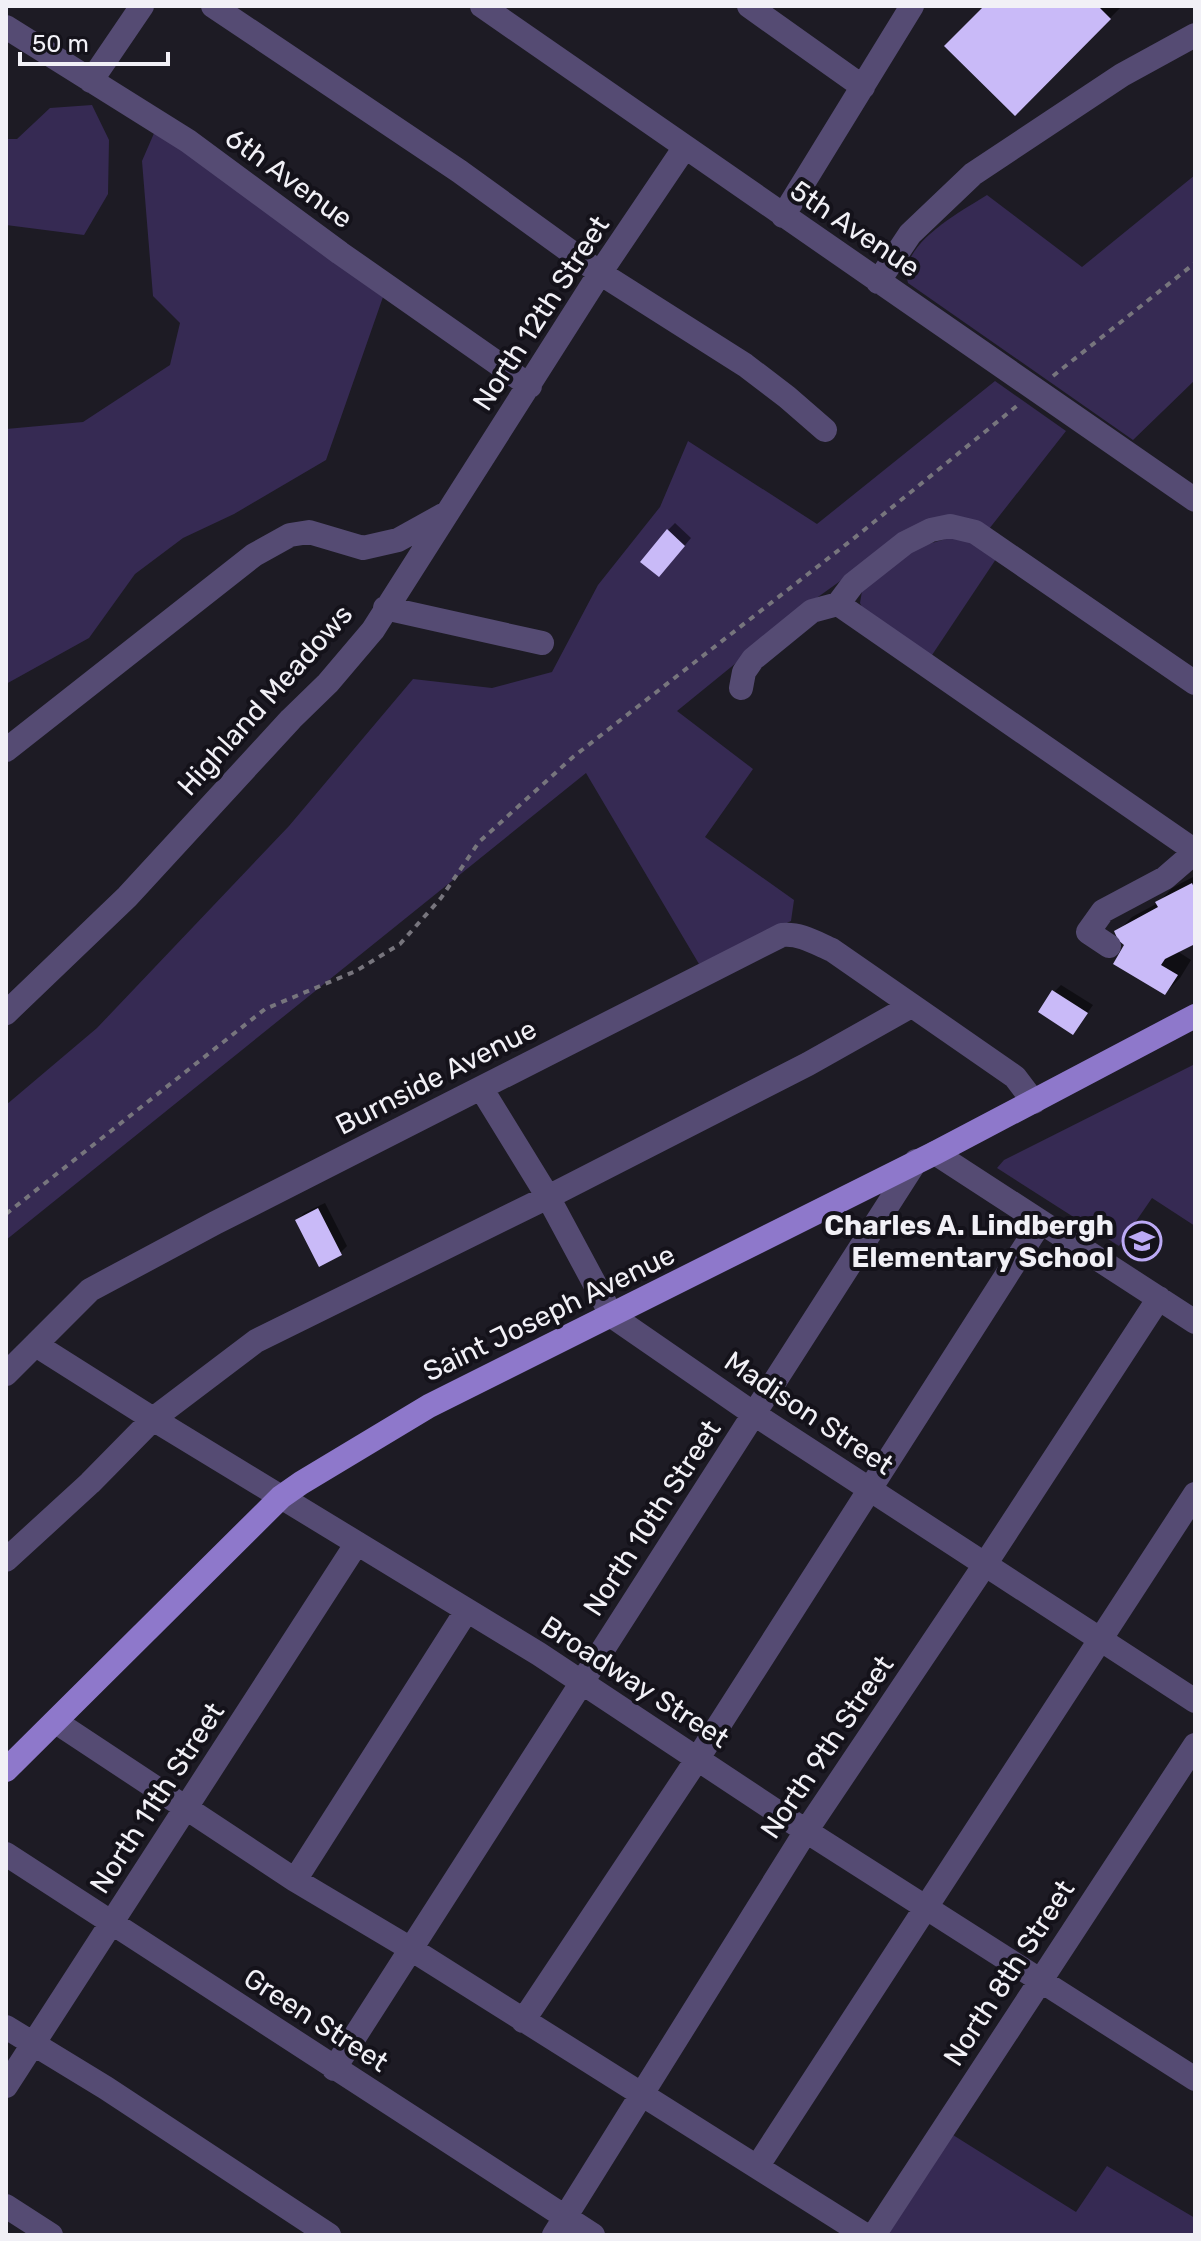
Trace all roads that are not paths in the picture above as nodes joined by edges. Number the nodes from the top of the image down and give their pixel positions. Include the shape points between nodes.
1 (142, 6) edge
2 (213, 6) edge
3 (482, 6) edge
4 (749, 6) edge
5 (912, 6) edge
6 (6, 27) edge
7 (1195, 35) edge
8 (91, 81) junction
9 (863, 87) junction
10 (685, 147) junction
11 (783, 216) junction
12 (600, 273) junction
13 (878, 282) junction
14 (530, 386) junction
15 (825, 430) dead end
16 (1195, 500) edge
17 (448, 512) junction
18 (838, 604) junction
19 (385, 608) junction
20 (542, 643) dead end
21 (1195, 683) edge
22 (741, 688) dead end
23 (6, 750) edge
24 (1195, 851) edge
25 (1109, 946) dead end
26 (911, 1006) junction
27 (6, 1013) edge
28 (1195, 1016) edge
29 (481, 1088) junction
30 (1034, 1102) junction
31 (926, 1157) junction
32 (548, 1197) junction
33 (1040, 1223) junction
34 (1159, 1298) junction
35 (612, 1316) junction
36 (1195, 1322) edge
37 (36, 1345) junction
38 (6, 1374) edge
39 (754, 1414) junction
40 (153, 1419) junction
41 (870, 1490) junction
42 (1195, 1494) edge
43 (281, 1497) junction
44 (357, 1543) junction
45 (6, 1560) edge
46 (984, 1566) junction
47 (467, 1610) junction
48 (1100, 1641) junction
49 (582, 1682) junction
50 (1195, 1701) edge
51 (56, 1722) junction
52 (1195, 1745) edge
53 (698, 1758) junction
54 (6, 1770) edge
55 (187, 1807) junction
56 (806, 1831) junction
57 (6, 1854) edge
58 (295, 1880) junction
59 (926, 1909) junction
60 (112, 1923) junction
61 (411, 1949) junction
62 (1039, 1982) junction
63 (523, 2021) junction
64 (6, 2027) edge
65 (33, 2044) junction
66 (334, 2069) junction
67 (1195, 2079) edge
68 (6, 2086) edge
69 (641, 2095) junction
70 (757, 2167) junction
71 (6, 2206) edge
72 (559, 2226) edge
73 (51, 2235) edge
74 (329, 2235) edge
75 (593, 2235) edge
76 (865, 2235) edge
77 (874, 2235) edge

1 - 8 street
2 - 12 street
3 - 10 street, 5th Avenue
4 - 9 street
5 - 9 street
6 - 8 street, 6th Avenue
7 - 13 street via 1122,75 973,174 910,234
8 - 14 street, 6th Avenue via 188,141
9 - 11 street
10 - 11 street, 5th Avenue
10 - 12 street, North 12th Street
11 - 13 street, 5th Avenue
12 - 14 street, North 12th Street
12 - 15 street via 745,365
13 - 16 street, 5th Avenue
14 - 17 street, North 12th Street
17 - 19 street, Highland Meadows
17 - 23 street via 398,540 363,548 309,532 290,535 254,555
18 - 21 street via 853,584 905,543 950,526 975,532
18 - 22 street via 812,611 753,659
18 - 24 street
19 - 20 street
19 - 27 street, Highland Meadows via 328,683 127,897
24 - 25 street via 1165,878 1103,911 1088,932
26 - 29 street, Burnside Avenue via 832,950 805,937 782,935
26 - 30 street, Burnside Avenue via 1015,1077
26 - 32 street
28 - 30 main road, Saint Joseph Avenue
29 - 32 street, Madison Street
29 - 37 street, Burnside Avenue via 90,1290
30 - 31 main road, Saint Joseph Avenue
31 - 33 street
31 - 35 main road, Saint Joseph Avenue
31 - 39 street, North 10th Street
32 - 35 street, Madison Street
32 - 40 street via 256,1341
33 - 34 street
33 - 41 street
34 - 36 street
34 - 46 street, North 9th Street
35 - 39 street, Madison Street
35 - 43 main road, Saint Joseph Avenue via 429,1406
37 - 38 street, Burnside Avenue
37 - 40 street, Broadway Street
39 - 41 street, Madison Street
39 - 49 street, North 10th Street
40 - 43 street, Broadway Street
40 - 45 street
41 - 46 street, Madison Street
41 - 53 street
42 - 48 street
43 - 44 street, Broadway Street
43 - 51 main road, Saint Joseph Avenue
44 - 47 street, Broadway Street
44 - 55 street, North 11th Street
46 - 48 street, Madison Street
46 - 56 street, North 9th Street
47 - 49 street, Broadway Street
47 - 58 street
48 - 50 street, Madison Street
48 - 59 street
49 - 53 street, Broadway Street
49 - 61 street, North 10th Street
51 - 54 main road, Saint Joseph Avenue
51 - 55 street
52 - 62 street, North 8th Street
53 - 56 street, Broadway Street
53 - 63 street
55 - 58 street
55 - 60 street, North 11th Street
56 - 59 street, Broadway Street
56 - 69 street, North 9th Street
57 - 60 street, Green Street
58 - 61 street
59 - 62 street, Broadway Street
59 - 70 street
60 - 65 street, North 11th Street
60 - 66 street, Green Street
61 - 63 street
61 - 66 street, North 10th Street
62 - 67 street, Broadway Street
62 - 77 street, North 8th Street
63 - 69 street
64 - 65 street
65 - 68 street, North 11th Street
65 - 74 street
66 - 72 street, Green Street
69 - 70 street
69 - 72 street, North 9th Street
70 - 76 street
71 - 73 street
72 - 75 street, Green Street

